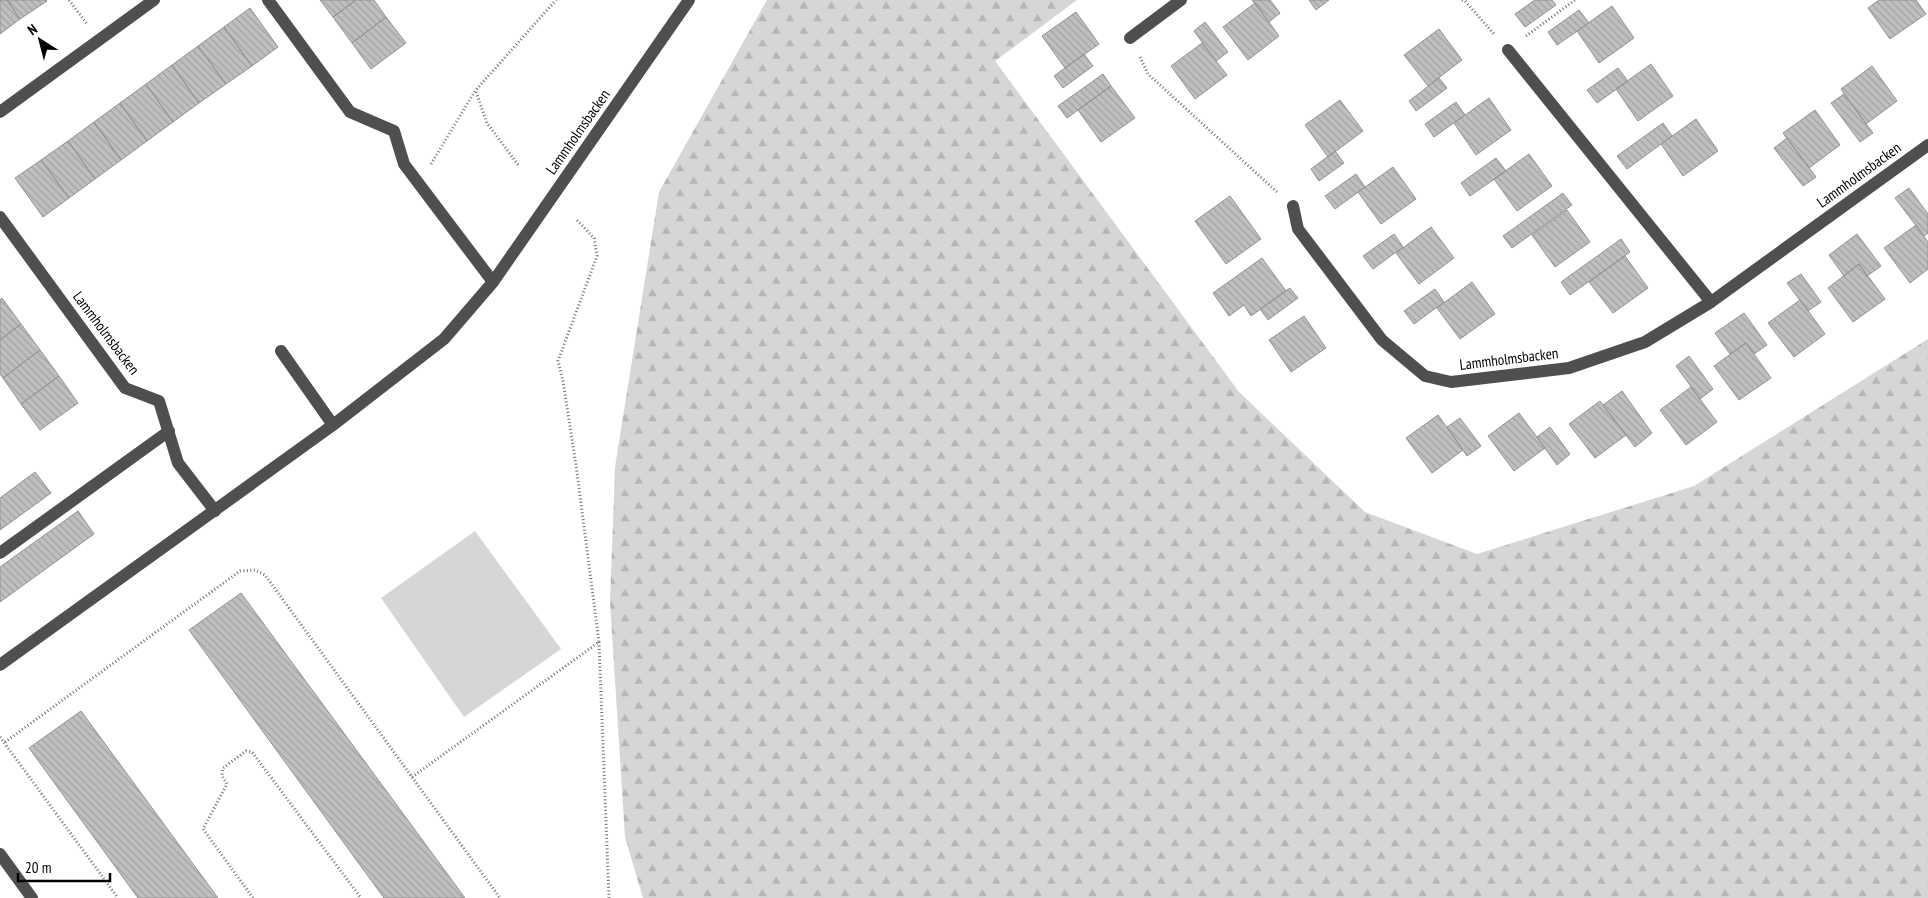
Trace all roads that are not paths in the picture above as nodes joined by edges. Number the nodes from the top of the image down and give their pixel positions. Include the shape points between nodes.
1 (154, 0) edge
2 (268, 0) edge
3 (689, 0) edge
4 (1181, 0) edge
5 (1130, 38) road end
6 (1508, 50) road end
7 (0, 112) edge
8 (1928, 145) edge
9 (1292, 206) road end
10 (0, 217) edge
11 (493, 282) junction
12 (1711, 302) junction
13 (281, 351) dead end
14 (333, 425) junction
15 (169, 431) junction
16 (214, 512) junction
17 (0, 553) edge
18 (0, 664) edge
19 (0, 854) edge
20 (32, 898) edge

1 - 7 street
2 - 11 street via 350,112 394,131 404,164
3 - 11 street, Lammholmsbacken
4 - 5 street
6 - 12 street
8 - 12 street, Lammholmsbacken
9 - 12 street, Lammholmsbacken via 1298,229 1382,340 1425,376 1451,382 1569,368 1644,342
10 - 15 street, Lammholmsbacken via 126,388 159,401
11 - 14 street, Lammholmsbacken via 444,339
13 - 14 street
14 - 16 street, Lammholmsbacken
15 - 16 street, Lammholmsbacken via 178,462
15 - 17 street
16 - 18 street, Lammholmsbacken
19 - 20 street

